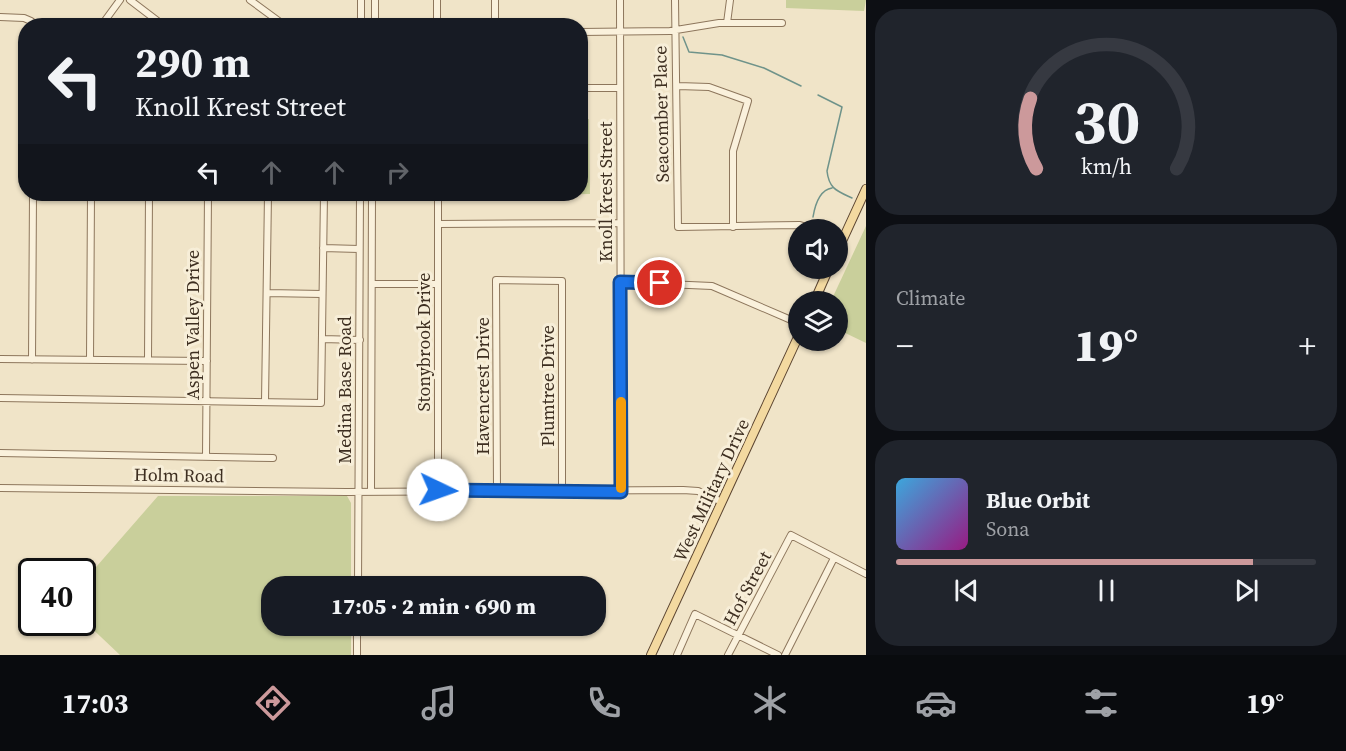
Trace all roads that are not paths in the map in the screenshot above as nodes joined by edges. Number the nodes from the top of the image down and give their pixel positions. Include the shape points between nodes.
1 (120, 0) edge
2 (130, 0) edge
3 (250, 0) edge
4 (362, 0) edge
5 (375, 0) edge
6 (437, 0) edge
7 (495, 0) edge
8 (620, 0) edge
9 (675, 0) edge
10 (730, 0) edge
11 (0, 17) edge
12 (24, 18) edge
13 (107, 18) edge
14 (154, 18) edge
15 (275, 18) edge
16 (361, 18) edge
17 (375, 18) edge
18 (437, 18) edge
19 (495, 18) edge
20 (727, 23) junction
21 (782, 23) dead end
22 (619, 31) junction
23 (674, 31) junction
24 (588, 32) edge
25 (678, 86) junction
26 (588, 88) edge
27 (620, 88) junction
28 (866, 189) edge
29 (33, 201) edge
30 (91, 201) edge
31 (149, 201) edge
32 (208, 201) edge
33 (268, 201) edge
34 (324, 201) edge
35 (360, 201) edge
36 (372, 201) edge
37 (438, 201) edge
38 (848, 223) edge
39 (438, 224) junction
40 (620, 224) junction
41 (788, 225) edge
42 (734, 227) junction
43 (323, 248) junction
44 (359, 249) junction
45 (496, 280) joint
46 (620, 282) junction
47 (372, 284) junction
48 (438, 284) junction
49 (267, 293) junction
50 (322, 294) junction
51 (788, 319) edge
52 (322, 339) junction
53 (360, 340) junction
54 (792, 351) edge
55 (0, 359) edge
56 (32, 360) junction
57 (90, 360) junction
58 (148, 360) junction
59 (207, 361) junction
60 (359, 388) junction
61 (371, 388) junction
62 (0, 398) edge
63 (207, 402) junction
64 (265, 402) junction
65 (0, 453) edge
66 (206, 457) junction
67 (273, 458) dead end
68 (0, 488) edge
69 (358, 490) junction
70 (371, 490) junction
71 (438, 490) junction
72 (497, 491) junction
73 (562, 491) junction
74 (621, 492) junction
75 (722, 502) junction
76 (834, 558) junction
77 (866, 574) edge
78 (358, 576) edge
79 (357, 636) edge
80 (739, 636) junction
81 (357, 655) edge
82 (651, 655) edge
83 (677, 655) edge
84 (728, 655) edge
85 (778, 655) edge
86 (785, 655) edge

1 - 13 street
2 - 14 street
3 - 15 street
4 - 16 street
5 - 17 street
6 - 18 street
7 - 19 street
8 - 22 street, Knoll Krest Street
9 - 23 street, Seacomber Place
10 - 20 street
11 - 12 street
20 - 21 street
20 - 23 street
22 - 23 street
22 - 24 street
22 - 27 street, Knoll Krest Street
23 - 25 street, Seacomber Place
25 - 42 street, Seacomber Place via 678,227
25 - 42 street via 709,87 748,101 733,156
26 - 27 street
27 - 40 street, Knoll Krest Street
28 - 38 main road
29 - 56 street
30 - 57 street
31 - 58 street
32 - 59 street, Aspen Valley Drive
33 - 49 street
34 - 43 street
35 - 44 street, Medina Base Road
36 - 47 street
37 - 39 street, Stonybrook Drive
39 - 40 street
39 - 48 street, Stonybrook Drive
40 - 46 street, Knoll Krest Street
41 - 42 street
43 - 44 street
43 - 50 street
44 - 53 street, Medina Base Road
45 - 72 street, Havencrest Drive
45 - 73 street, Plumtree Drive via 562,281
46 - 51 street via 712,285
46 - 74 street, Knoll Krest Street
47 - 48 street
47 - 61 street
48 - 71 street, Stonybrook Drive
49 - 50 street
49 - 64 street
50 - 52 street
52 - 53 street
52 - 64 street via 321,403
53 - 60 street, Medina Base Road
54 - 75 main road, West Military Drive
55 - 56 street
56 - 57 street
57 - 58 street
58 - 59 street
59 - 63 street, Aspen Valley Drive
60 - 61 street
60 - 69 street, Medina Base Road
61 - 70 street
62 - 63 street
63 - 64 street
63 - 66 street, Aspen Valley Drive
65 - 66 street
66 - 67 street
68 - 69 street, Holm Road
69 - 70 street, Holm Road
69 - 78 street, Medina Base Road
70 - 71 street, Holm Road
71 - 72 street, Holm Road
72 - 73 street, Holm Road
73 - 74 street, Holm Road
74 - 75 street, Holm Road via 689,490
75 - 82 main road, West Military Drive
76 - 77 street
76 - 80 street, Hof Street via 791,535
76 - 86 street
79 - 81 street
80 - 83 street via 695,614
80 - 84 street, Hof Street
80 - 85 street

